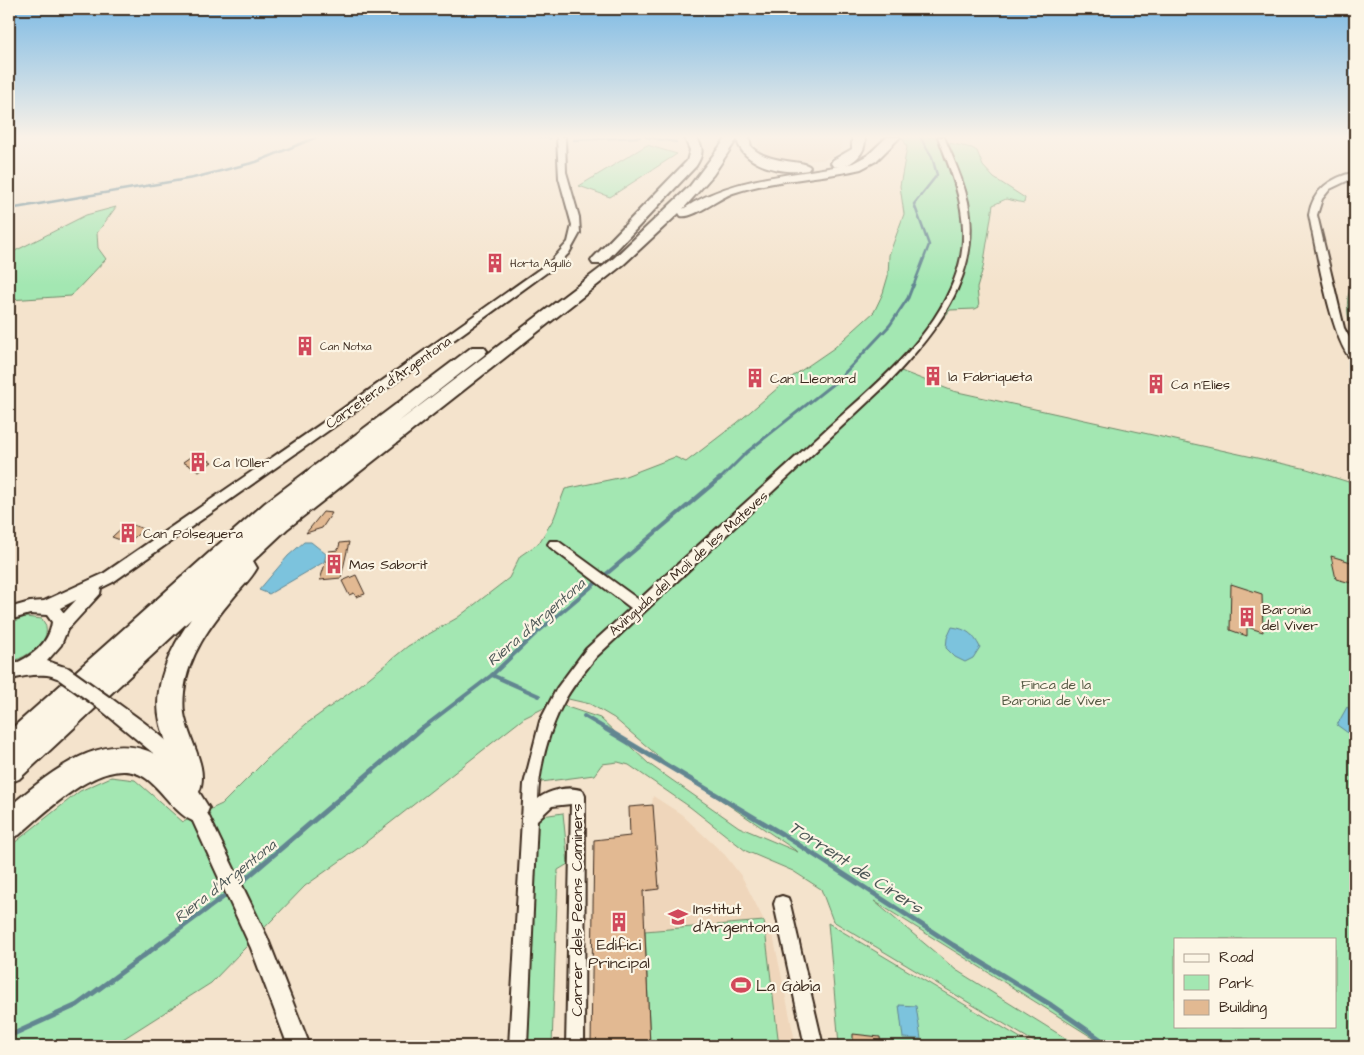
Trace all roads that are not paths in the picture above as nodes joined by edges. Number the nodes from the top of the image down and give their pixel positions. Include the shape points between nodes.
1 (565, 186) edge
2 (670, 186) edge
3 (689, 186) edge
4 (698, 186) edge
5 (740, 186) edge
6 (962, 186) edge
7 (1329, 186) edge
8 (598, 261) junction
9 (618, 261) junction
10 (1355, 358) edge
11 (315, 495) junction
12 (559, 547) dead end
13 (108, 578) junction
14 (639, 607) junction
15 (45, 608) junction
16 (156, 613) junction
17 (9, 614) edge
18 (57, 634) junction
19 (12, 672) edge
20 (61, 672) junction
21 (9, 731) edge
22 (9, 748) edge
23 (9, 770) edge
24 (195, 805) junction
25 (530, 816) junction
26 (9, 825) edge
27 (782, 904) dead end
28 (260, 944) joint
29 (300, 1046) edge
30 (518, 1046) edge
31 (575, 1046) edge
32 (814, 1046) edge

1 - 13 street, Carretera d'Argentona via 578,221 577,231 564,254 504,300
2 - 8 highway
3 - 8 highway via 626,242
4 - 9 highway
5 - 9 highway via 713,195
6 - 14 street, Avinguda del Molí de les Mateves via 968,216 967,239 961,270 947,306 895,370
7 - 10 street via 1320,192 1314,203 1313,215 1339,328
8 - 16 highway via 301,486
9 - 11 highway
11 - 23 highway via 231,565
11 - 24 highway via 215,603 183,654 175,676 170,708 173,730 185,758
12 - 14 street
13 - 15 street
13 - 18 street via 78,606
14 - 25 street, Avinguda del Molí de les Mateves via 591,653 562,692 547,722 534,775
15 - 17 street via 28,608
15 - 18 street via 57,614
16 - 21 highway via 121,637
16 - 22 highway
18 - 19 street via 38,658
18 - 20 street
19 - 20 street via 39,668
20 - 24 street, bridge via 165,752
24 - 26 highway via 143,761 115,759 71,776
24 - 28 street
25 - 30 street, Avinguda del Molí de les Mateves
25 - 31 street, Carrer dels Peons Caminers via 549,799 578,796
27 - 32 street
28 - 29 street

